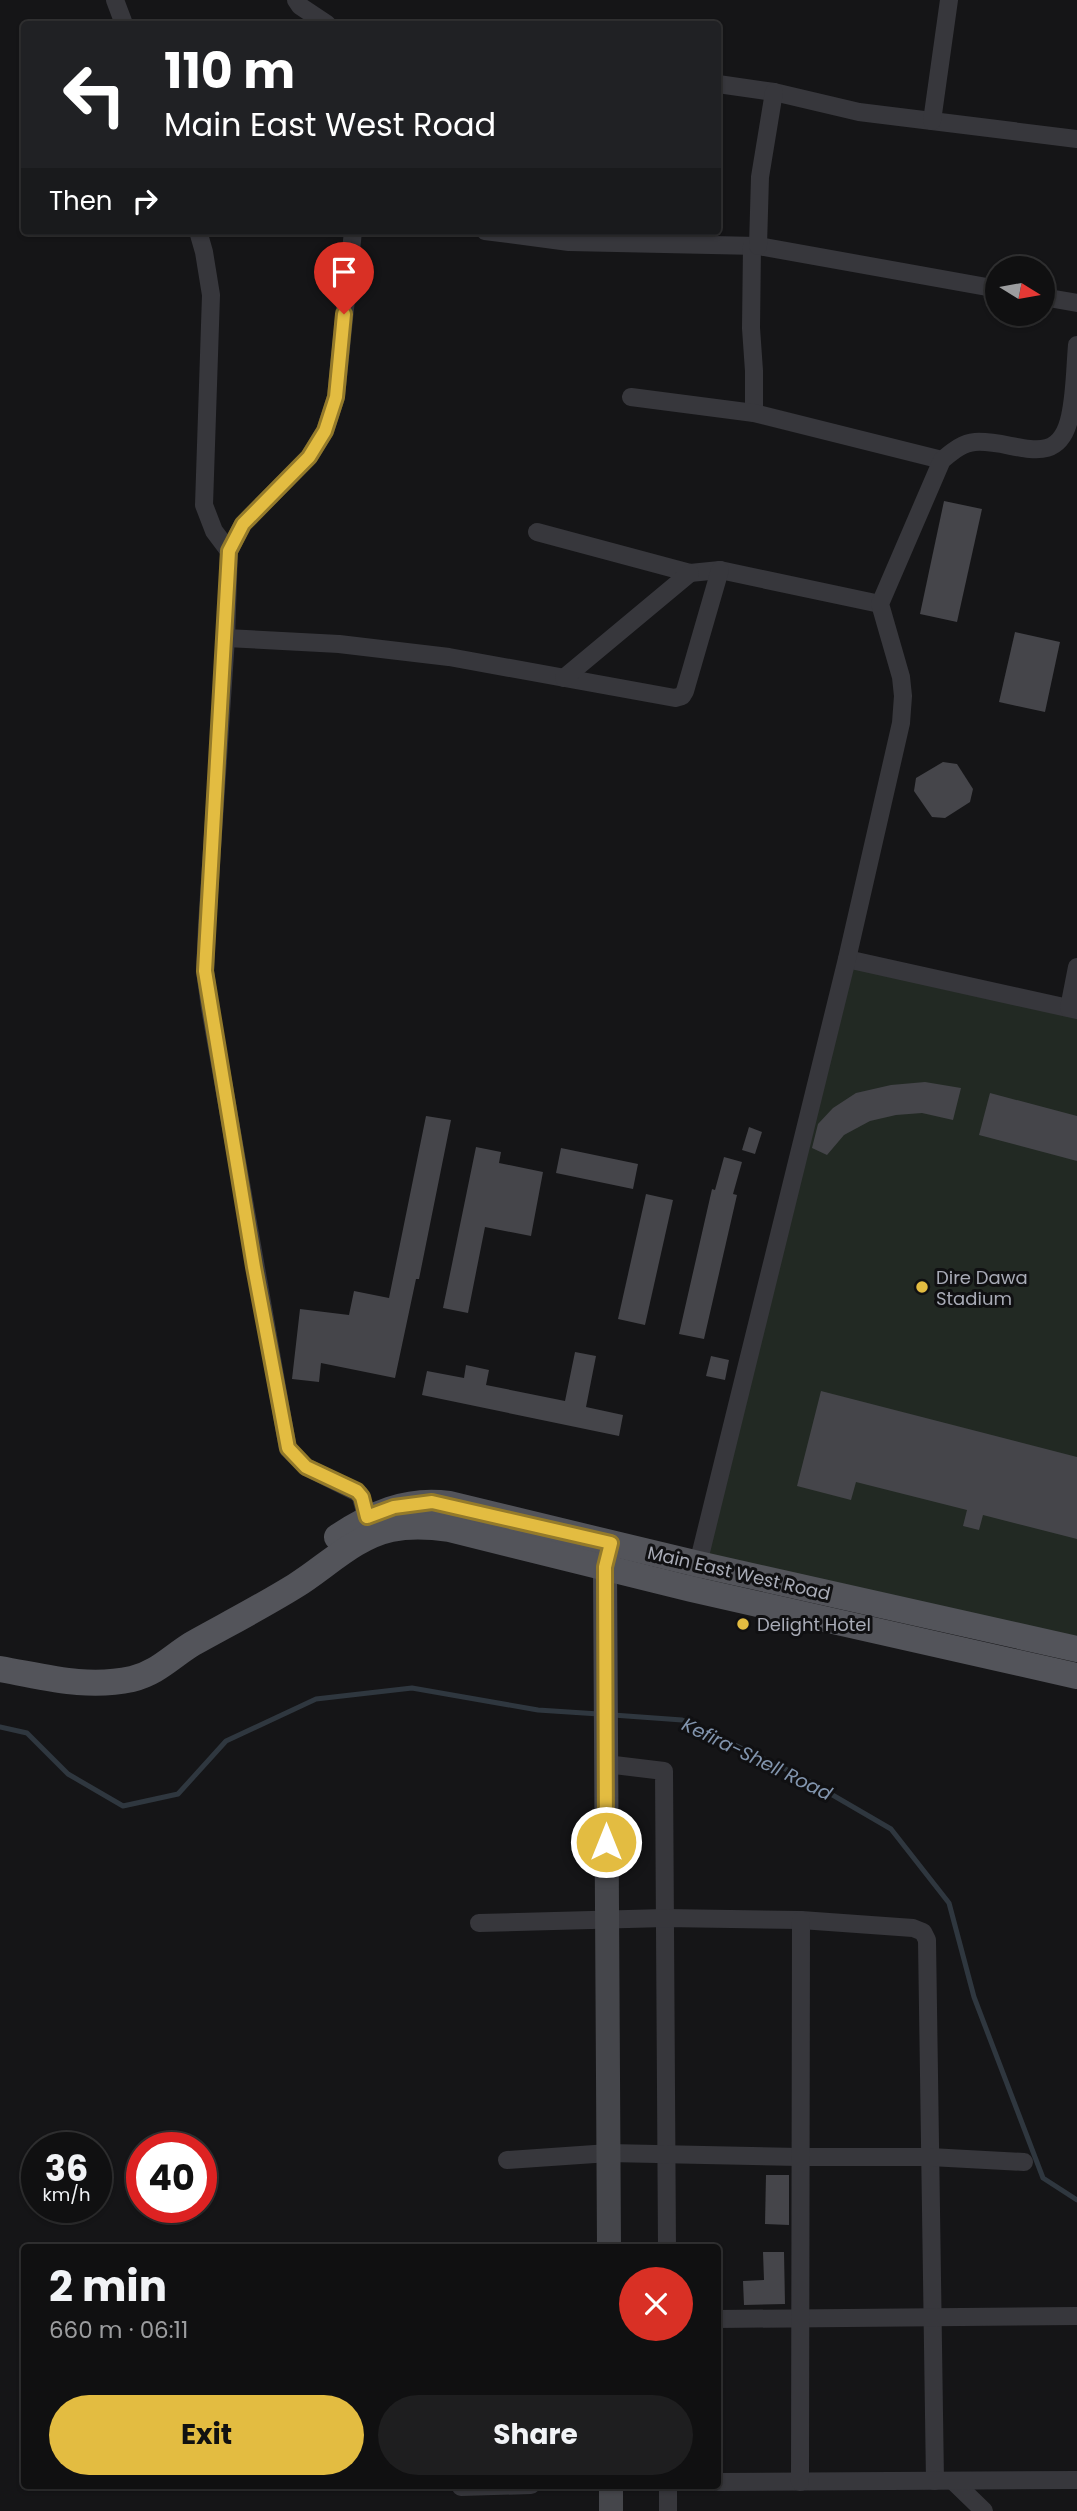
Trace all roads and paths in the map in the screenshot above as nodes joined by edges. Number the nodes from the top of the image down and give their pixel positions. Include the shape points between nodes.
1 (115, 0) edge
2 (296, 0) edge
3 (949, 0) edge
4 (123, 21) edge
5 (322, 21) edge
6 (721, 84) edge
7 (774, 92) junction
8 (932, 121) junction
9 (1077, 139) edge
10 (199, 235) edge
11 (353, 235) edge
12 (516, 235) edge
13 (755, 246) junction
14 (985, 287) edge
15 (1055, 299) edge
16 (1077, 303) edge
17 (1077, 345) edge
18 (631, 397) dead end
19 (754, 413) junction
20 (942, 460) junction
21 (537, 532) dead end
22 (229, 551) junction
23 (720, 570) junction
24 (690, 573) junction
25 (880, 604) junction
26 (226, 638) junction
27 (564, 678) junction
28 (847, 959) junction
29 (1077, 967) edge
30 (1073, 1009) edge
31 (370, 1526) junction
32 (608, 1555) junction
33 (695, 1577) junction
34 (1036, 1640) junction
35 (1077, 1649) edge
36 (1029, 1665) junction
37 (0, 1669) edge
38 (1077, 1676) edge
39 (606, 1765) junction
40 (607, 1919) junction
41 (665, 1919) junction
42 (801, 1920) junction
43 (479, 1923) dead end
44 (609, 2153) junction
45 (666, 2155) junction
46 (799, 2157) junction
47 (930, 2157) junction
48 (507, 2160) dead end
49 (1024, 2162) dead end
50 (609, 2244) edge
51 (667, 2244) edge
52 (1077, 2316) edge
53 (933, 2317) junction
54 (798, 2318) junction
55 (721, 2319) edge
56 (1077, 2480) edge
57 (934, 2481) junction
58 (953, 2481) junction
59 (721, 2482) edge
60 (800, 2482) junction
61 (611, 2489) edge
62 (668, 2489) edge
63 (611, 2511) edge
64 (668, 2511) edge
65 (984, 2511) edge

1 - 4 street
2 - 5 street
3 - 8 street
6 - 7 street
7 - 8 street via 859,112
7 - 13 street
8 - 9 street
10 - 22 street via 211,295 204,505 214,531
11 - 22 street via 336,397 325,431 309,457 243,524
12 - 13 street via 569,242
13 - 14 street
13 - 19 street via 751,328
15 - 16 street
17 - 20 street via 1071,416 1055,447 1043,450 973,442
18 - 19 street
19 - 20 street
20 - 25 street
21 - 24 street
22 - 26 street
23 - 24 street
23 - 25 street
23 - 27 street via 682,696
24 - 27 street
25 - 28 street via 901,677 901,723
26 - 27 street via 339,644 449,657
26 - 31 street via 205,971 210,1008 288,1448 306,1467 357,1491
28 - 30 street
28 - 33 street
29 - 30 street
31 - 32 main road, Main East West Road via 394,1507 432,1502
31 - 37 main road, Main East West Road via 326,1544 268,1602 189,1646 156,1671 107,1683 73,1683
32 - 33 main road, Main East West Road
32 - 39 street
33 - 34 main road, Main East West Road
33 - 36 main road, Main East West Road
34 - 35 main road, Main East West Road
34 - 36 main road
36 - 38 main road, Main East West Road
39 - 40 street
39 - 41 street via 664,1770
40 - 41 street
40 - 43 street
40 - 44 street
41 - 42 street
41 - 45 street
42 - 46 street
42 - 47 street via 913,1928 928,1940
44 - 45 street
44 - 48 street
44 - 50 street
45 - 46 street
45 - 51 street
46 - 47 street
46 - 54 street
47 - 49 street
47 - 53 street
52 - 53 street
53 - 54 street
53 - 57 street
54 - 55 street
54 - 60 street
56 - 58 street
57 - 58 street
57 - 60 street
58 - 65 street
59 - 60 street
61 - 63 street
62 - 64 street

